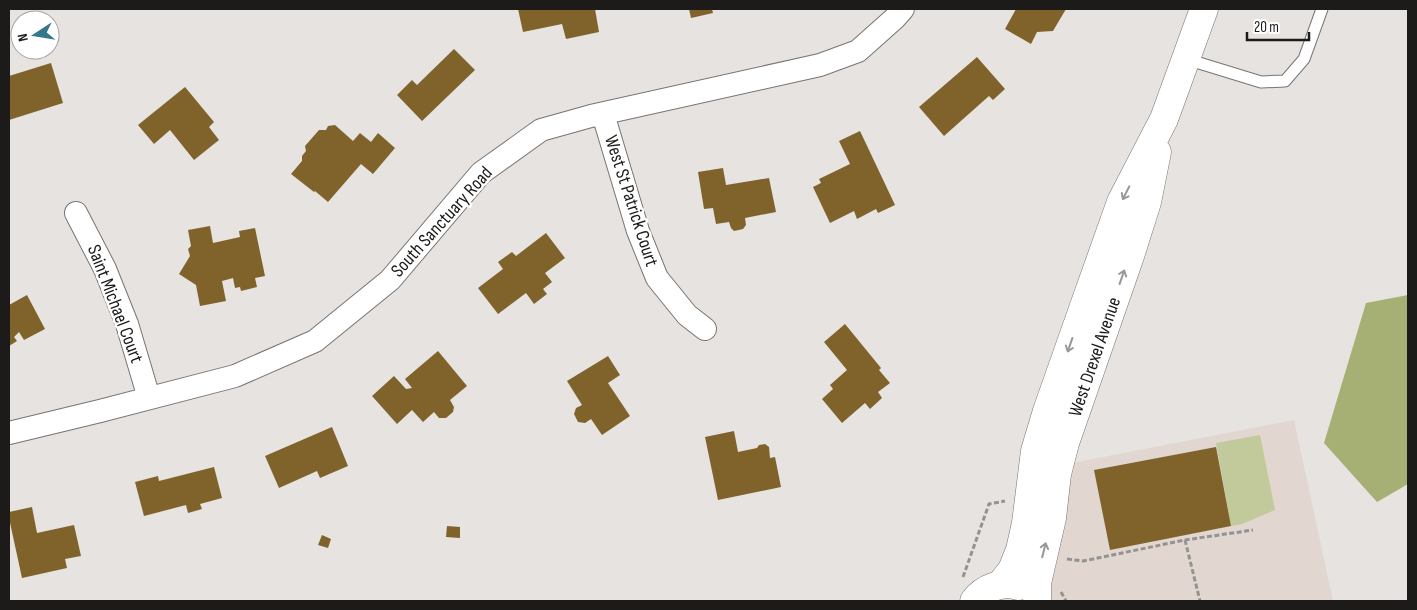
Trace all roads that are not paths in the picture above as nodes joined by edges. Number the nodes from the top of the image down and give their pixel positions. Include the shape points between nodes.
1 (903, 9) edge
2 (1204, 9) edge
3 (1322, 9) edge
4 (1186, 59) junction
5 (603, 114) junction
6 (1164, 118) junction
7 (76, 213) dead end
8 (705, 329) dead end
9 (149, 398) junction
10 (9, 433) edge
11 (1000, 585) junction
12 (967, 592) edge
13 (1038, 600) edge

1 - 5 street, South Sanctuary Road via 858,52 820,65
2 - 4 street, West Drexel Avenue
3 - 4 lane via 1304,59 1285,81 1261,82
4 - 6 street, West Drexel Avenue
5 - 8 street, West St Patrick Court via 638,231 657,278 687,314
5 - 9 street, South Sanctuary Road via 541,130 481,173 390,280 315,341 235,376
6 -> 11 street, West Drexel Avenue via 1121,202 1047,411 1036,451 1020,550 1012,570
13 -> 6 street, West Drexel Avenue via 1037,583 1065,443 1147,202
7 - 9 street, Saint Michael Court via 105,269 127,324
9 - 10 street, South Sanctuary Road
11 - 12 street, West Drexel Avenue via 988,588 978,596
11 - 13 street, West Drexel Avenue via 1014,585 1027,590

